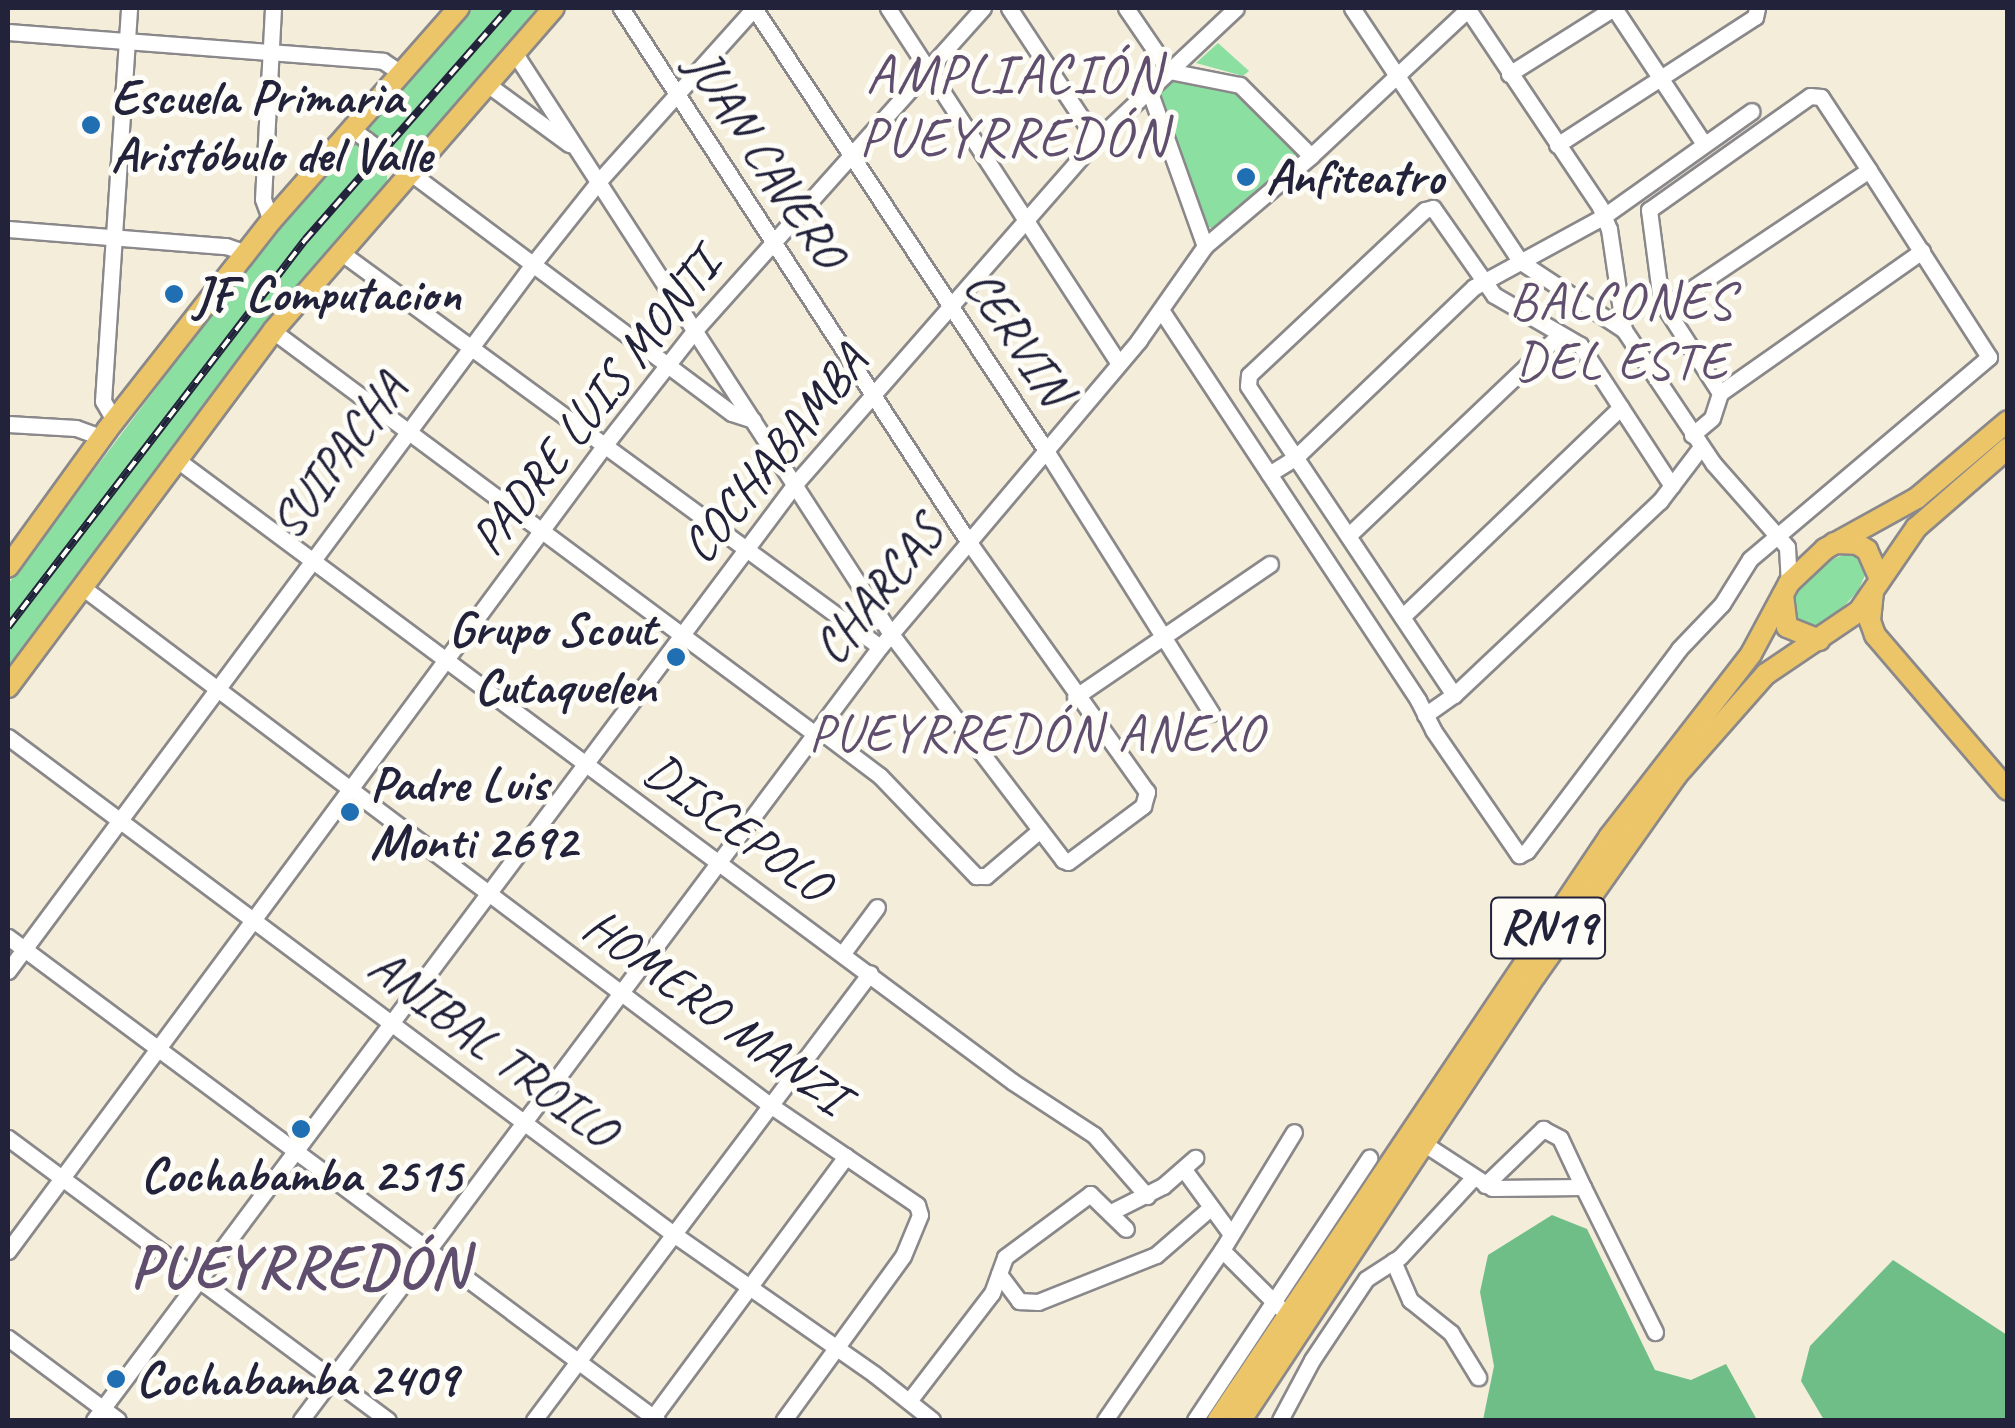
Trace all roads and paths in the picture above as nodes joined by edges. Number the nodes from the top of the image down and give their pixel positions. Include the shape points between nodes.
1 (129, 8) edge
2 (273, 8) edge
3 (460, 8) edge
4 (554, 8) edge
5 (622, 8) edge
6 (754, 8) edge
7 (888, 8) edge
8 (983, 8) edge
9 (1009, 8) edge
10 (1126, 8) edge
11 (1236, 8) edge
12 (1352, 8) edge
13 (1468, 8) edge
14 (1614, 8) edge
15 (1756, 12) edge
16 (8, 32) edge
17 (126, 41) junction
18 (269, 52) junction
19 (514, 52) junction
20 (929, 69) junction
21 (1169, 71) junction
22 (401, 73) junction
23 (1510, 74) junction
24 (1398, 76) junction
25 (1660, 78) junction
26 (488, 84) junction
27 (1149, 90) junction
28 (675, 93) junction
29 (1752, 111) dead end
30 (352, 130) junction
31 (1096, 140) junction
32 (1704, 144) junction
33 (1557, 145) junction
34 (579, 152) junction
35 (852, 155) junction
36 (1312, 156) junction
37 (1868, 170) junction
38 (409, 172) junction
39 (599, 180) junction
40 (1604, 216) junction
41 (1028, 218) junction
42 (271, 221) junction
43 (8, 228) edge
44 (113, 238) junction
45 (773, 243) junction
46 (1205, 246) junction
47 (340, 251) junction
48 (1922, 251) junction
49 (246, 253) junction
50 (1521, 262) junction
51 (534, 264) junction
52 (1484, 280) junction
53 (949, 307) junction
54 (1664, 307) junction
55 (1161, 310) junction
56 (696, 330) junction
57 (1624, 330) junction
58 (273, 332) junction
59 (1560, 334) junction
60 (470, 346) junction
61 (1118, 362) junction
62 (668, 364) junction
63 (1720, 393) junction
64 (872, 395) junction
65 (1621, 407) junction
66 (114, 420) junction
67 (754, 420) junction
68 (2008, 421) edge
69 (8, 424) edge
70 (408, 430) junction
71 (101, 437) junction
72 (1697, 441) junction
73 (604, 446) junction
74 (2008, 448) edge
75 (1046, 450) junction
76 (1296, 457) junction
77 (176, 459) junction
78 (1269, 474) junction
79 (795, 484) junction
80 (1672, 486) junction
81 (542, 530) junction
82 (1349, 535) junction
83 (968, 540) junction
84 (1782, 541) junction
85 (1830, 546) junction
86 (746, 550) junction
87 (311, 558) junction
88 (1270, 564) dead end
89 (8, 567) edge
90 (1877, 586) junction
91 (82, 588) junction
92 (1786, 588) junction
93 (1402, 617) junction
94 (682, 634) junction
95 (891, 634) junction
96 (1165, 637) junction
97 (1825, 637) junction
98 (880, 647) junction
99 (446, 660) junction
100 (1893, 661) junction
101 (8, 687) edge
102 (218, 688) junction
103 (1454, 695) junction
104 (1076, 698) junction
105 (1212, 713) dead end
106 (1425, 714) junction
107 (817, 732) junction
108 (8, 737) edge
109 (585, 764) junction
110 (352, 789) junction
111 (2008, 790) edge
112 (122, 820) junction
113 (1040, 830) junction
114 (720, 863) junction
115 (488, 892) junction
116 (877, 907) dead end
117 (256, 920) junction
118 (8, 937) edge
119 (24, 949) junction
120 (843, 953) junction
121 (8, 971) edge
122 (870, 973) junction
123 (624, 992) junction
124 (392, 1022) junction
125 (159, 1050) junction
126 (770, 1104) junction
127 (524, 1122) junction
128 (1294, 1132) dead end
129 (8, 1138) edge
130 (1423, 1143) junction
131 (296, 1151) junction
132 (846, 1156) junction
133 (1369, 1158) dead end
134 (62, 1179) junction
135 (1480, 1181) junction
136 (1583, 1187) junction
137 (1146, 1196) junction
138 (1210, 1208) junction
139 (1111, 1212) junction
140 (1126, 1229) dead end
141 (672, 1233) junction
142 (1231, 1234) junction
143 (428, 1250) junction
144 (1222, 1250) junction
145 (8, 1251) edge
146 (1394, 1261) junction
147 (999, 1274) junction
148 (198, 1280) junction
149 (748, 1287) junction
150 (1281, 1309) junction
151 (1655, 1332) dead end
152 (8, 1338) edge
153 (836, 1349) junction
154 (577, 1361) junction
155 (1478, 1376) dead end
156 (331, 1379) junction
157 (909, 1401) junction
158 (98, 1415) edge
159 (926, 1418) edge
160 (1244, 1418) edge
161 (118, 1420) edge
162 (301, 1420) edge
163 (388, 1420) edge
164 (534, 1420) edge
165 (653, 1420) edge
166 (784, 1420) edge
167 (1105, 1420) edge
168 (1195, 1420) edge
169 (1218, 1420) edge
170 (1280, 1420) edge

1 - 17 street
2 - 18 street
3 - 22 main road
4 - 19 main road
5 - 28 street, JUAN CAVERO
6 - 28 street, SUIPACHA
6 - 35 street, CERVIN
7 - 20 street
8 - 20 street, PADRE LUIS MONTI
9 - 31 street
10 - 21 street
11 - 21 street, COCHABAMBA
12 - 24 street
13 - 23 street
13 - 24 street, CHARCAS
14 - 23 street
14 - 25 street
15 - 25 street
16 - 17 street
17 - 18 street
17 - 44 street
18 - 22 street via 382,61
18 - 42 street via 262,199
19 - 26 main road
19 - 34 street
20 - 35 street, PADRE LUIS MONTI
20 - 41 street
21 - 27 street, COCHABAMBA
21 - 36 street via 1240,85
22 - 30 main road
23 - 33 street
24 - 36 street, CHARCAS
24 - 50 street
25 - 32 street
25 - 33 street
26 - 34 street
26 - 38 main road
27 - 31 street, COCHABAMBA
27 - 46 street
28 - 39 street, SUIPACHA
28 - 45 street, JUAN CAVERO
29 - 32 street
30 - 38 street
30 - 42 main road
31 - 41 street, COCHABAMBA
32 - 40 street
33 - 40 street
34 - 39 street
35 - 45 street, PADRE LUIS MONTI
35 - 53 street, CERVIN
36 - 46 street, CHARCAS
37 - 48 street
37 - 54 street
37 - 54 street via 1821,98 1810,96 1649,210
38 - 47 main road
38 - 51 street
39 - 51 street, SUIPACHA
39 - 56 street
40 - 50 street
40 - 57 street
41 - 53 street, COCHABAMBA
41 - 61 street
42 - 49 main road
43 - 44 street
44 - 49 street
44 - 66 street via 103,401
45 - 56 street, PADRE LUIS MONTI
45 - 64 street, JUAN CAVERO
46 - 55 street, CHARCAS
47 - 58 main road
47 - 60 street
48 - 63 street
48 - 84 street via 1988,357
49 - 66 main road
50 - 52 street
50 - 57 street
51 - 60 street, SUIPACHA
51 - 62 street
52 - 59 street via 1499,299
52 - 76 street
52 - 76 street via 1438,210 1425,210 1249,375 1248,386
53 - 64 street, COCHABAMBA
53 - 75 street, CERVIN
54 - 63 street
55 - 61 street, CHARCAS
55 - 78 street
56 - 62 street, PADRE LUIS MONTI
56 - 67 street
57 - 72 street
58 - 70 street
58 - 77 main road
59 - 65 street via 1580,345
59 - 82 street
60 - 70 street, SUIPACHA
60 - 73 street
61 - 75 street, CHARCAS
62 - 67 street via 732,413
62 - 73 street, PADRE LUIS MONTI
63 - 72 street
64 - 79 street, COCHABAMBA
64 - 83 street, JUAN CAVERO
65 - 80 street
65 - 93 street
66 - 71 main road
67 - 79 street
68 - 85 main road, RN19 via 1916,498
69 - 71 street via 76,428
70 - 81 street
70 - 87 street, SUIPACHA
71 - 89 main road
72 - 80 street
72 - 84 street
73 - 81 street, PADRE LUIS MONTI
73 - 86 street
74 - 90 main road, RN19 via 1923,520
75 - 83 street, CHARCAS
75 - 96 street, CERVIN
76 - 78 street
76 - 82 street
77 - 87 street, DISCEPOLO
77 - 91 main road
78 - 106 street
79 - 86 street, COCHABAMBA
79 - 95 street
80 - 103 street
81 - 94 street
81 - 99 street, PADRE LUIS MONTI
82 - 93 street
83 - 95 street, CHARCAS
83 - 104 street, JUAN CAVERO
84 - 85 street
84 - 92 street
84 - 106 street via 1750,559 1722,604 1679,649 1519,855
85 - 90 main road via 1867,550
85 - 92 main road, RN19
86 - 94 street, COCHABAMBA
86 - 98 street
87 - 99 street, DISCEPOLO
87 - 102 street, SUIPACHA
88 - 96 street
90 - 97 main road, RN19 via 1859,611
90 - 100 main road via 1871,628
91 - 101 main road
91 - 102 street, HOMERO MANZI
92 - 97 main road via 1787,627 1797,635
92 - 150 main road, RN19 via 1751,654 1610,836
93 - 103 street
94 - 107 street
94 - 109 street, COCHABAMBA
95 - 98 street, CHARCAS
95 - 113 street
96 - 104 street
96 - 105 street, CERVIN
97 - 100 main road via 1864,637
97 - 130 main road, RN19 via 1758,681 1676,776
98 - 107 street, CHARCAS
99 - 109 street, DISCEPOLO
99 - 110 street, PADRE LUIS MONTI
100 - 111 main road
102 - 110 street, HOMERO MANZI
102 - 112 street, SUIPACHA
103 - 106 street
104 - 113 street, JUAN CAVERO via 1148,799 1068,862
107 - 113 street via 880,776 976,876 986,876
107 - 114 street, CHARCAS
108 - 112 street, ANIBAL TROILO
109 - 114 street, DISCEPOLO
109 - 115 street, COCHABAMBA
110 - 115 street, HOMERO MANZI
110 - 117 street, PADRE LUIS MONTI
112 - 117 street, ANIBAL TROILO
112 - 119 street, SUIPACHA
114 - 120 street, DISCEPOLO
114 - 123 street, CHARCAS
115 - 123 street, HOMERO MANZI
115 - 124 street, COCHABAMBA
116 - 120 street
117 - 124 street, ANIBAL TROILO
117 - 125 street, PADRE LUIS MONTI
118 - 119 street
119 - 121 street, SUIPACHA
119 - 125 street
120 - 122 street, DISCEPOLO
122 - 126 street
122 - 137 street, DISCEPOLO via 1105,1143
123 - 126 street, HOMERO MANZI
123 - 127 street, CHARCAS
124 - 127 street, ANIBAL TROILO
124 - 131 street, COCHABAMBA
125 - 131 street
125 - 134 street, PADRE LUIS MONTI
126 - 132 street, HOMERO MANZI
126 - 141 street
127 - 141 street, ANIBAL TROILO
127 - 143 street, CHARCAS
128 - 142 street
129 - 134 street
130 - 135 street
130 - 160 main road, RN19
131 - 143 street
131 - 148 street, COCHABAMBA
132 - 149 street
132 - 153 street, HOMERO MANZI via 919,1210 904,1256
133 - 150 street
134 - 145 street, PADRE LUIS MONTI
134 - 148 street
135 - 136 street
135 - 136 street via 1543,1129 1560,1138
135 - 146 street
136 - 151 street
137 - 138 street via 1190,1164
137 - 139 street
138 - 142 street
138 - 147 street via 1144,1261 1038,1302 1024,1304
139 - 140 street
139 - 147 street via 1090,1194 1005,1257
141 - 149 street, ANIBAL TROILO
141 - 154 street
142 - 144 street
143 - 154 street
143 - 156 street, CHARCAS
144 - 150 street
144 - 167 street
146 - 155 street via 1410,1300 1444,1324
146 - 170 street via 1366,1279
147 - 157 street via 985,1303
148 - 156 street
148 - 158 street, COCHABAMBA
149 - 153 street, ANIBAL TROILO
149 - 165 street
150 - 168 street
150 - 169 main road, RN19
152 - 158 street
153 - 157 street, ANIBAL TROILO
153 - 166 street
154 - 164 street
154 - 165 street
156 - 162 street, CHARCAS
156 - 163 street
157 - 159 street, ANIBAL TROILO
158 - 161 street

